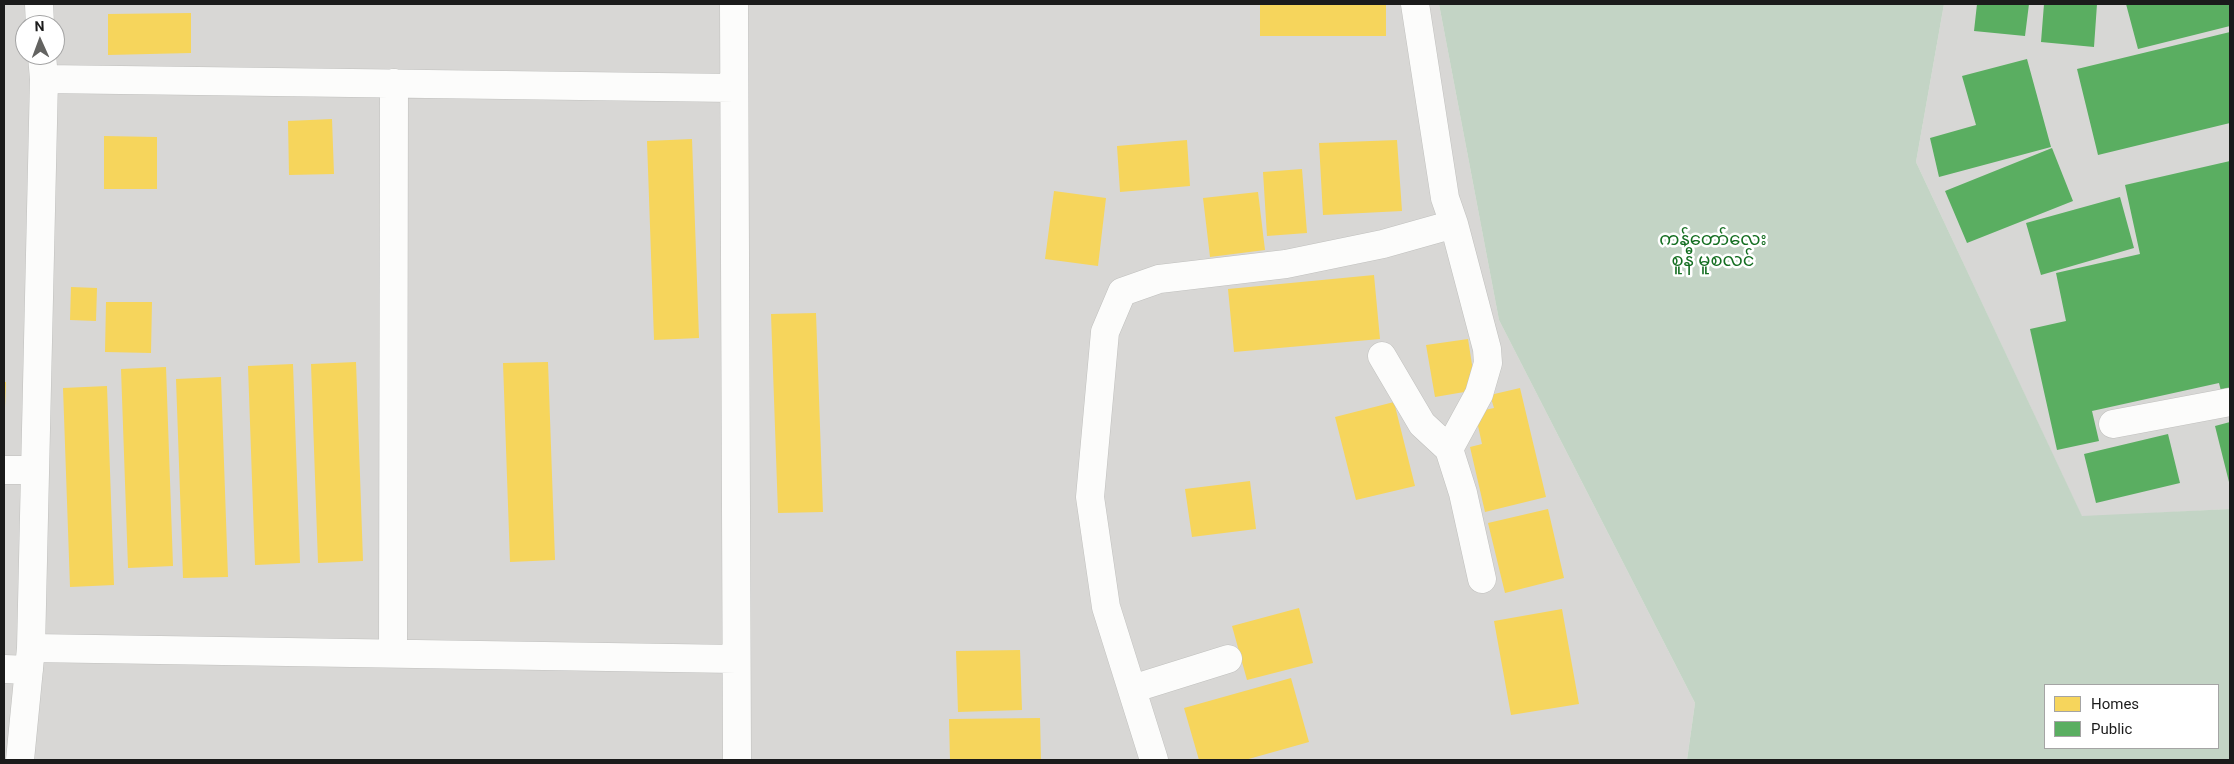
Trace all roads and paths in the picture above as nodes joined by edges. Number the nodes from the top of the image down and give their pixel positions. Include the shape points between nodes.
1 (734, 4) edge
2 (1415, 4) edge
3 (43, 67) edge
4 (394, 83) junction
5 (734, 88) junction
6 (1454, 224) junction
7 (1382, 356) dead end
8 (2230, 402) edge
9 (2112, 424) dead end
10 (1449, 448) junction
11 (4, 470) edge
12 (35, 470) junction
13 (1482, 579) dead end
14 (393, 653) junction
15 (736, 659) junction
16 (1228, 659) dead end
17 (21, 662) edge
18 (1132, 689) junction
19 (20, 760) edge
20 (737, 760) edge
21 (1154, 760) edge

1 - 5 street
2 - 6 street via 1445,198
3 - 4 street
3 - 12 street
4 - 5 street
4 - 14 street
5 - 15 street
6 - 10 street via 1488,349 1488,363 1479,394
6 - 18 street via 1383,244 1286,264 1159,279 1122,292 1105,332 1090,498 1106,607
7 - 10 street via 1422,424
8 - 9 street
10 - 13 street via 1463,493
11 - 12 street
12 - 17 street
14 - 15 street
14 - 17 street
15 - 20 street
16 - 18 street
17 - 19 street
18 - 21 street

